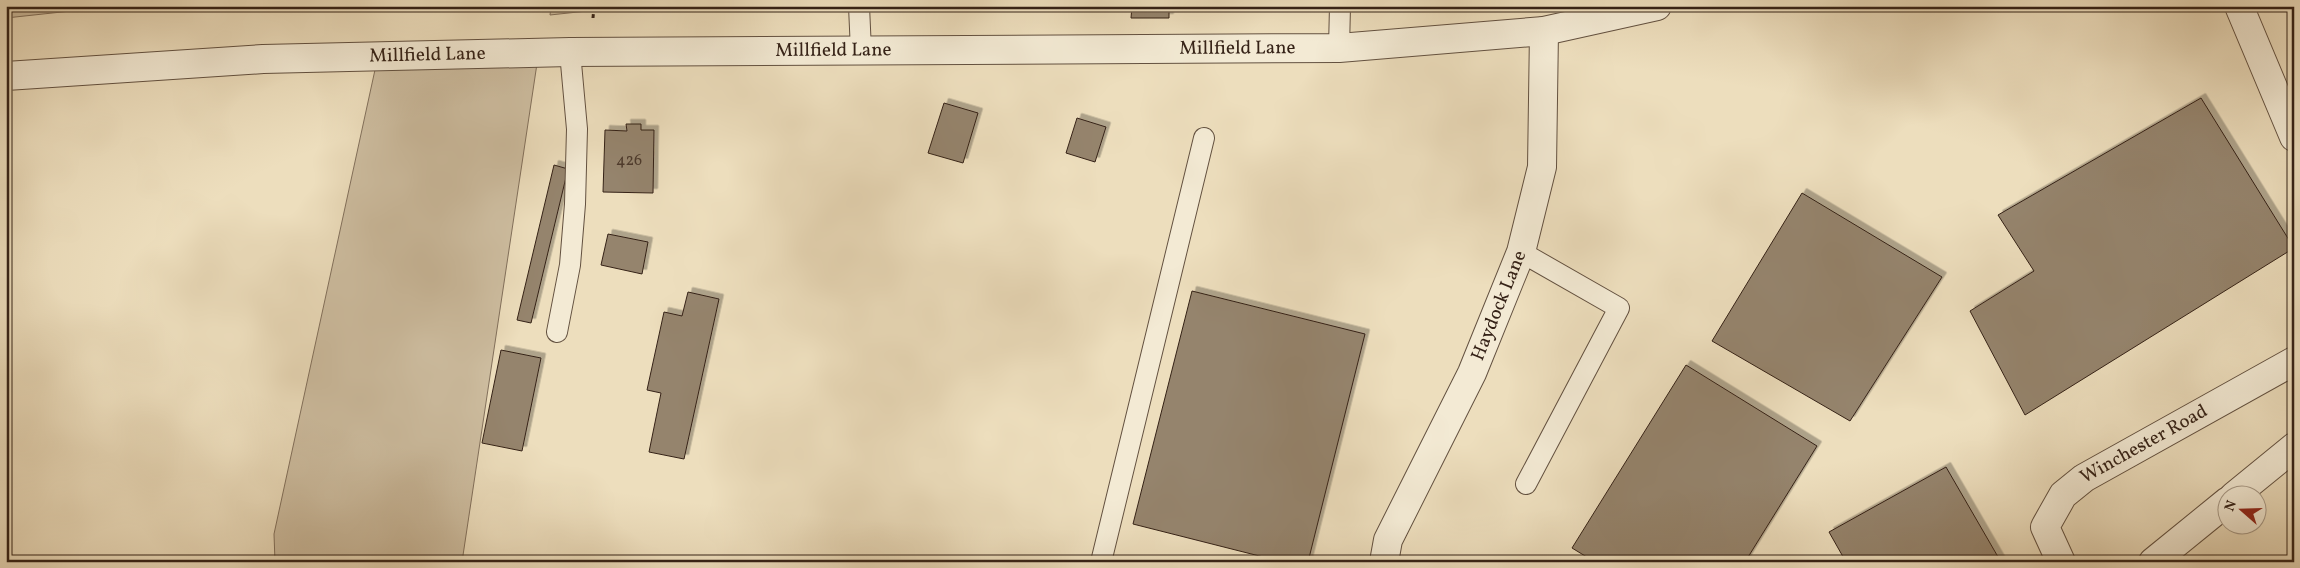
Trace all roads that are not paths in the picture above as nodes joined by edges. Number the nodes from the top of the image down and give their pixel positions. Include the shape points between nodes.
1 (859, 6) edge
2 (1340, 6) edge
3 (1657, 6) edge
4 (2239, 6) edge
5 (1544, 31) junction
6 (1339, 48) junction
7 (860, 51) junction
8 (570, 52) junction
9 (6, 76) edge
10 (2294, 137) edge
11 (1204, 138) dead end
12 (1521, 252) junction
13 (557, 332) dead end
14 (2294, 361) edge
15 (2294, 447) edge
16 (1526, 484) dead end
17 (2246, 486) edge
18 (2218, 509) edge
19 (1101, 562) edge
20 (1384, 562) edge
21 (2061, 562) edge
22 (2153, 562) edge

1 - 7 lane
2 - 6 lane
3 - 5 street, Millfield Lane
4 - 10 street
5 - 6 street, Millfield Lane
5 - 12 street, Haydock Lane via 1542,167
6 - 7 street, Millfield Lane
7 - 8 street, Millfield Lane
8 - 9 street, Millfield Lane via 263,59
8 - 13 lane via 578,129 575,204 570,265
11 - 19 lane
12 - 16 lane via 1619,308
12 - 20 street, Haydock Lane via 1472,373 1388,540
14 - 21 street, Winchester Road via 2084,478 2063,495 2045,527
15 - 17 street
18 - 22 street

